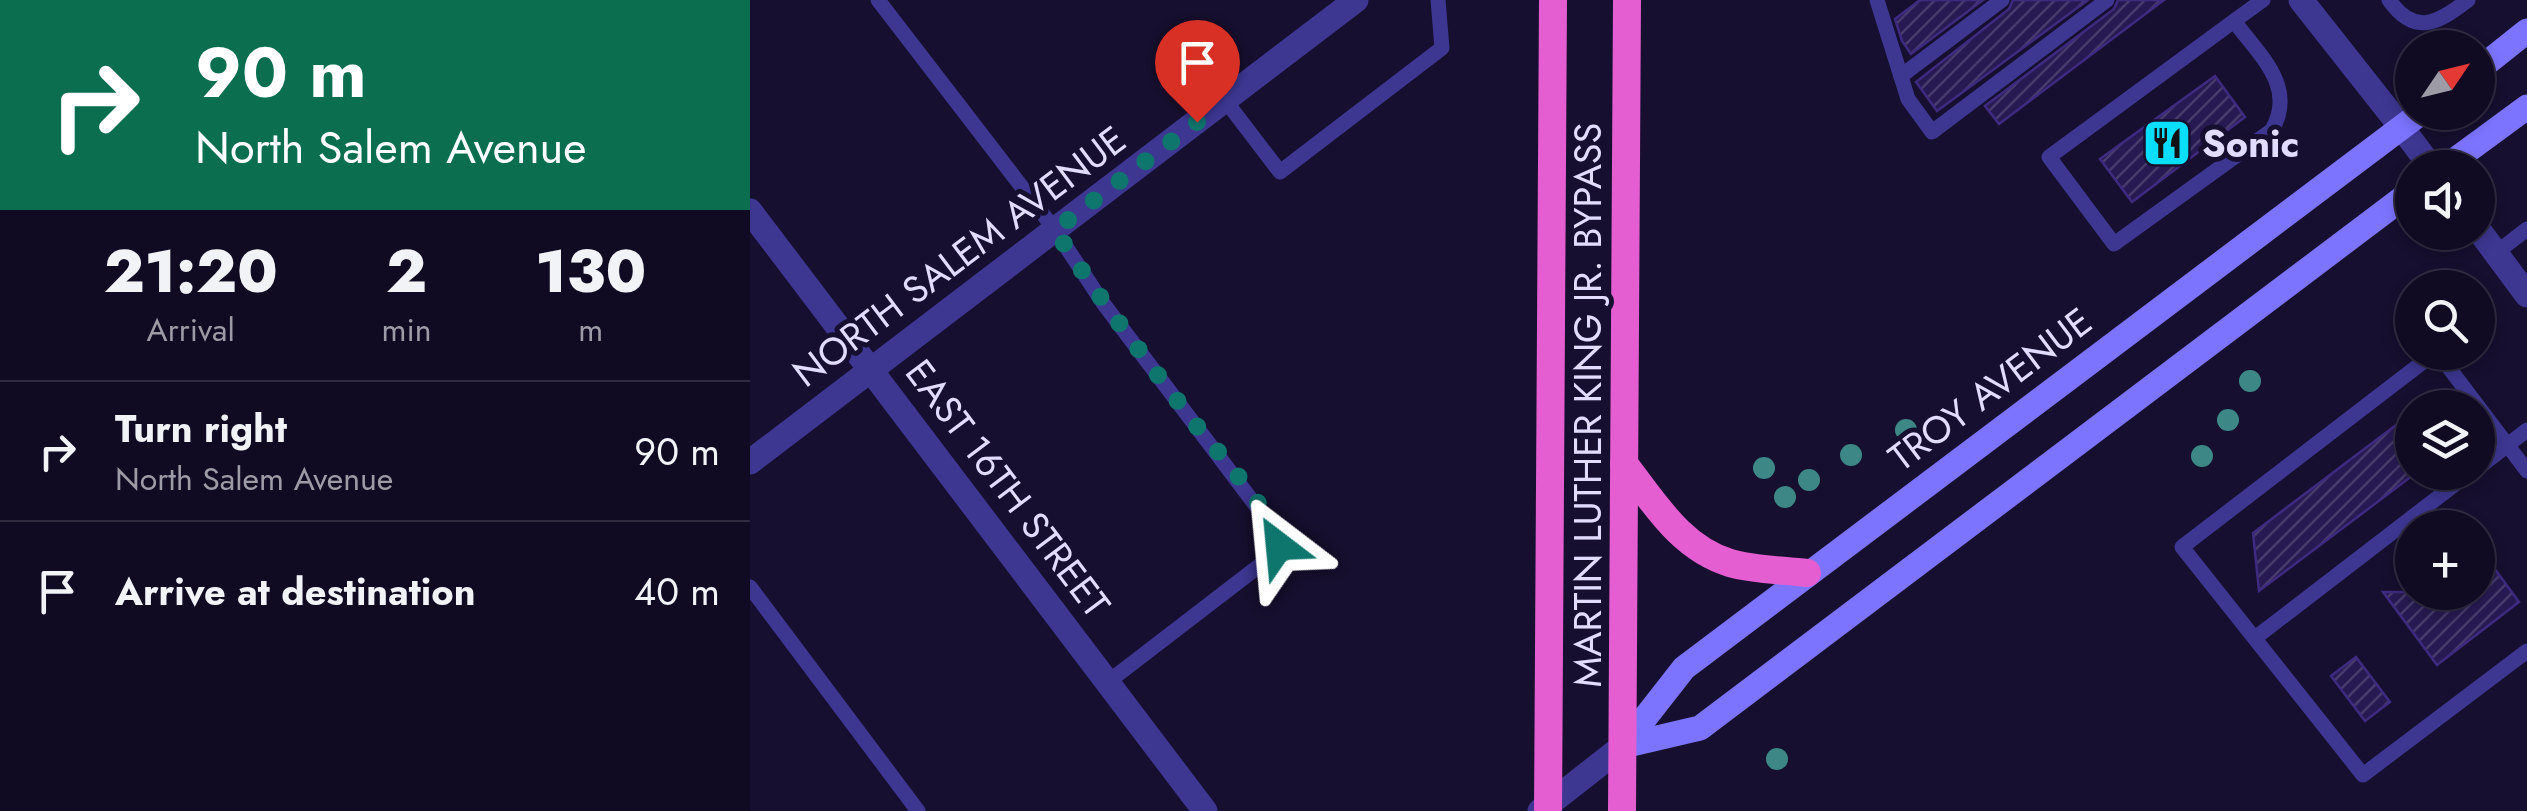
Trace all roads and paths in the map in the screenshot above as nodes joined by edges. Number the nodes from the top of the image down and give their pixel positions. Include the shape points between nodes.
1 (878, 0) edge
2 (1356, 0) edge
3 (1438, 0) edge
4 (1553, 0) edge
5 (1628, 0) edge
6 (1894, 0) edge
7 (2002, 0) edge
8 (2106, 0) edge
9 (2263, 0) edge
10 (2300, 0) edge
11 (2388, 0) edge
12 (2468, 0) edge
13 (1878, 5) edge
14 (2234, 21) junction
15 (2527, 32) edge
16 (2495, 57) edge
17 (1900, 76) junction
18 (1226, 100) junction
19 (2395, 102) edge
20 (2527, 106) edge
21 (2399, 130) edge
22 (2468, 150) edge
23 (2395, 205) edge
24 (750, 210) edge
25 (2527, 229) edge
26 (1055, 230) junction
27 (2494, 250) edge
28 (2496, 253) junction
29 (2527, 296) edge
30 (872, 370) junction
31 (2413, 370) edge
32 (2451, 370) edge
33 (2527, 430) edge
34 (2507, 445) junction
35 (2495, 455) edge
36 (750, 462) edge
37 (1624, 464) junction
38 (2527, 471) edge
39 (2447, 490) edge
40 (1807, 573) junction
41 (750, 587) edge
42 (2254, 638) junction
43 (2527, 652) edge
44 (1108, 682) junction
45 (1623, 746) junction
46 (1545, 809) edge
47 (918, 811) edge
48 (1206, 811) edge
49 (1622, 811) edge

1 - 26 lane
2 - 18 street, NORTH SALEM AVENUE
3 - 18 lane via 1442,48 1280,172
4 - 46 highway, MARTIN LUTHER KING JR. BYPASS
5 - 37 highway, MARTIN LUTHER KING JR. BYPASS
6 - 13 lane
7 - 17 lane
8 - 17 lane via 1932,132
9 - 14 lane
10 - 19 street
11 - 12 lane via 2410,21 2424,24
13 - 17 lane
14 - 14 lane via 2049,157 2114,244 2272,130 2279,118 2277,80
15 - 16 main road
18 - 26 street, NORTH SALEM AVENUE
20 - 22 main road
21 - 40 main road, TROY AVENUE
23 - 45 main road, TROY AVENUE via 1700,728
24 - 30 street, EAST 16TH STREET
25 - 28 lane
26 - 30 street, NORTH SALEM AVENUE
26 - 44 lane via 1256,504 1279,546
27 - 28 street
28 - 29 street
30 - 36 street, NORTH SALEM AVENUE
30 - 44 street, EAST 16TH STREET
31 - 42 lane via 2182,547
32 - 34 lane
33 - 34 lane
34 - 35 lane
34 - 38 lane
37 - 40 highway via 1678,534 1708,554
37 - 45 highway, MARTIN LUTHER KING JR. BYPASS
39 - 42 lane
40 - 45 main road, TROY AVENUE via 1684,668
41 - 47 lane
42 - 43 lane via 2363,775
44 - 48 street, EAST 16TH STREET
45 - 46 street, TROY AVENUE
45 - 49 highway, MARTIN LUTHER KING JR. BYPASS

